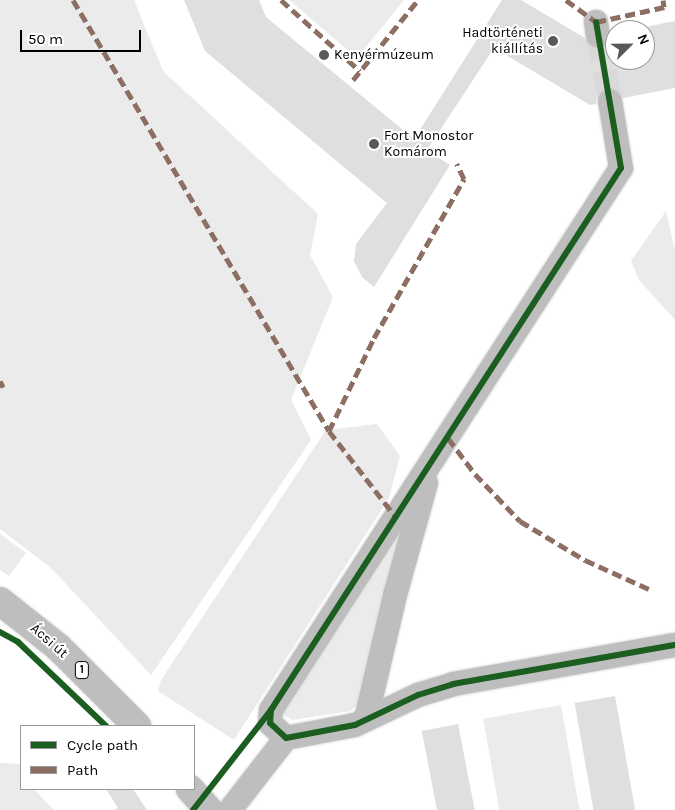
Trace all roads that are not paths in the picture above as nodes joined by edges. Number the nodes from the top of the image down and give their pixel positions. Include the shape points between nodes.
1 (610, 101) tunnel mouth
2 (430, 467) junction
3 (386, 530) junction
4 (411, 536) junction
5 (0, 601) edge
6 (675, 645) edge
7 (366, 719) junction
8 (136, 725) edge
9 (286, 738) junction
10 (191, 790) edge
11 (209, 810) edge
12 (230, 810) edge

1 - 2 street via 622,168
2 - 3 street
2 - 4 street
3 - 4 street via 401,527
3 - 9 street via 271,710 270,723
4 - 7 street
5 - 8 main road, Ácsi út / 1 via 58,647
6 - 7 street via 453,684
7 - 9 street via 355,725
9 - 12 street
10 - 11 main road

